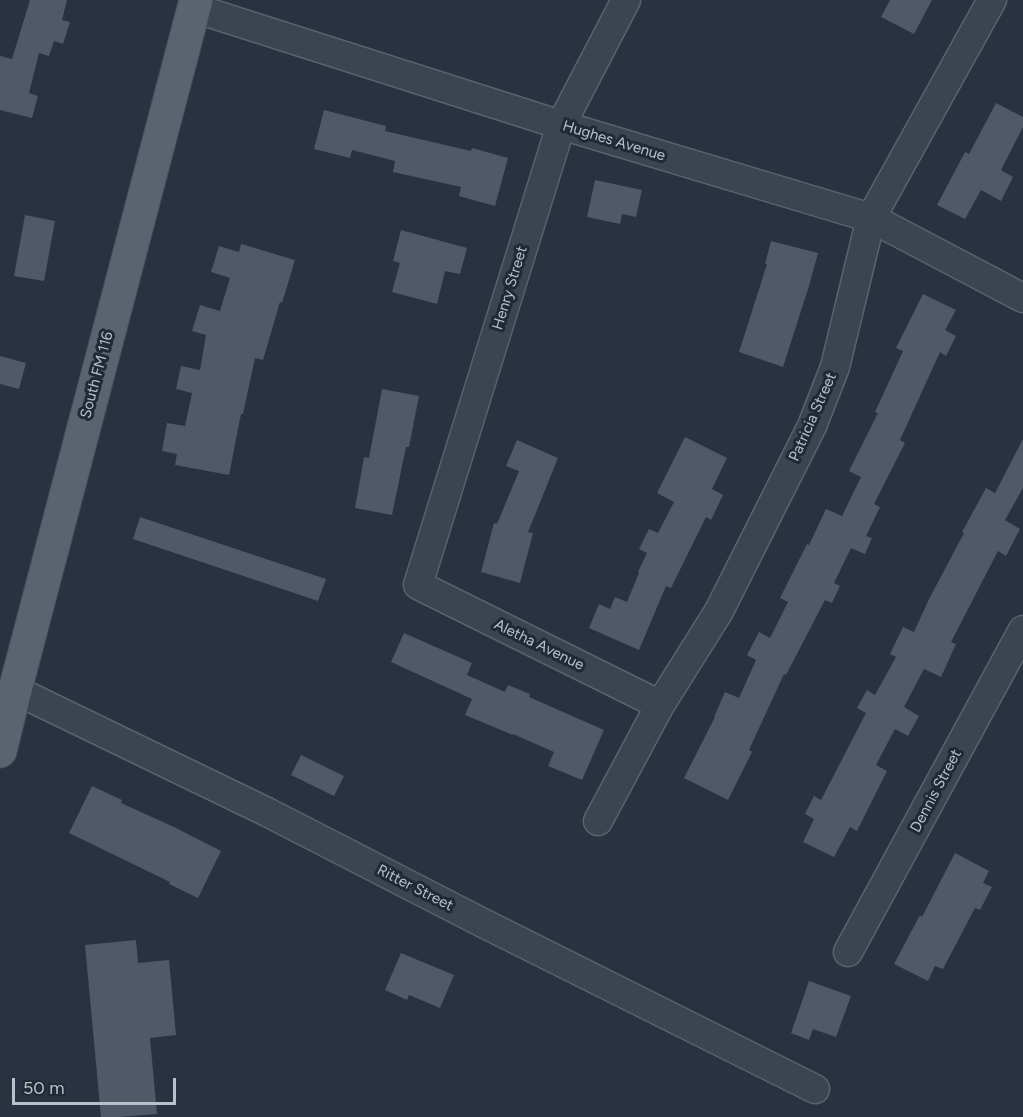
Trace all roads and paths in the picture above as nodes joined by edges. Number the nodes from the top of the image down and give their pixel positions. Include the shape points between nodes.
1 (626, 0) edge
2 (992, 0) edge
3 (195, 4) edge
4 (561, 125) junction
5 (872, 218) junction
6 (1023, 298) edge
7 (418, 585) joint
8 (1023, 630) edge
9 (15, 690) junction
10 (660, 705) junction
11 (0, 751) edge
12 (598, 820) dead end
13 (848, 952) dead end
14 (815, 1089) dead end

1 - 4 street, Henry Street
2 - 5 street, Patricia Street
3 - 4 street, Hughes Avenue
3 - 9 main road, South FM 116
4 - 5 street, Hughes Avenue
4 - 7 street, Henry Street
5 - 6 street, Hughes Avenue
5 - 10 street, Patricia Street via 836,367 812,426 718,611
7 - 10 street, Aletha Avenue
8 - 13 street, Dennis Street
9 - 11 main road, South FM 116
9 - 14 street, Ritter Street via 267,812
10 - 12 street, Patricia Street

